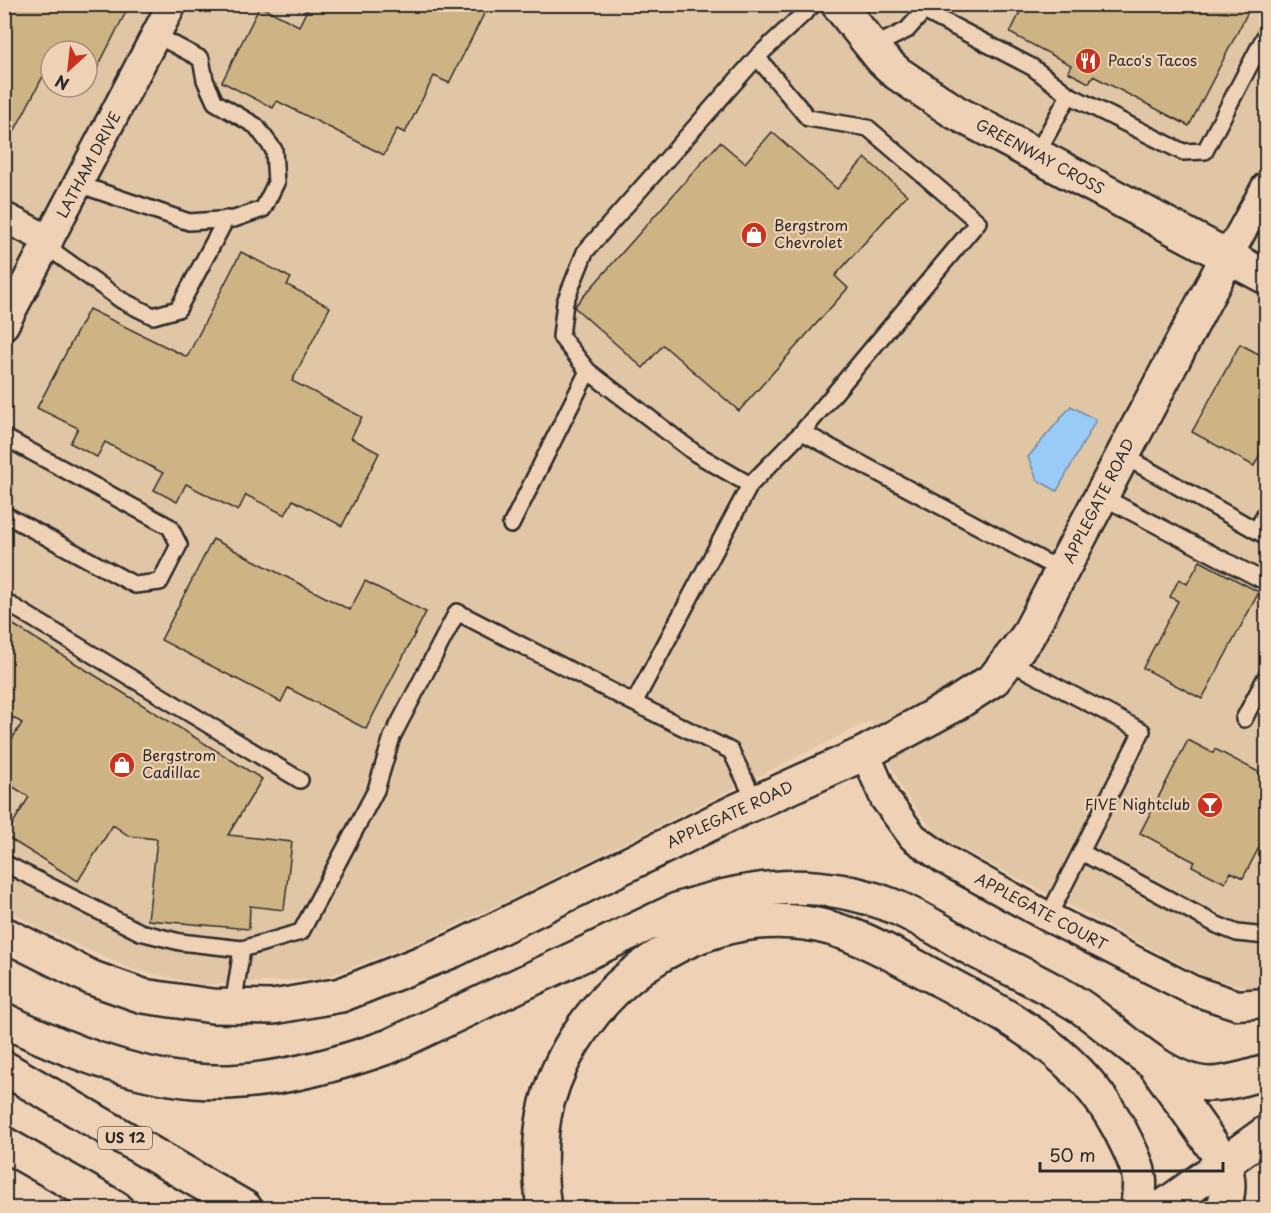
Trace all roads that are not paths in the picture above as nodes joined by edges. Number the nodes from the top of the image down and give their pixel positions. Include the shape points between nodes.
1 (172, 4) edge
2 (814, 4) edge
3 (838, 4) edge
4 (926, 8) edge
5 (1266, 34) edge
6 (156, 35) junction
7 (872, 47) junction
8 (757, 57) junction
9 (1069, 95) junction
10 (1036, 155) junction
11 (78, 184) junction
12 (1266, 187) edge
13 (4, 217) edge
14 (225, 219) junction
15 (48, 243) junction
16 (1228, 256) junction
17 (1266, 277) edge
18 (4, 325) edge
19 (588, 370) junction
20 (802, 432) junction
21 (4, 437) edge
22 (1122, 455) junction
23 (750, 485) junction
24 (1101, 496) junction
25 (1266, 512) edge
26 (4, 514) edge
27 (511, 525) dead end
28 (1262, 533) edge
29 (1062, 571) junction
30 (1266, 582) edge
31 (4, 601) edge
32 (1008, 661) junction
33 (1266, 676) edge
34 (634, 703) junction
35 (1244, 719) dead end
36 (865, 753) junction
37 (300, 780) dead end
38 (756, 802) junction
39 (1081, 852) junction
40 (4, 863) edge
41 (1048, 917) junction
42 (4, 934) edge
43 (1266, 936) edge
44 (242, 949) junction
45 (1266, 1004) edge
46 (233, 1006) junction
47 (4, 1020) edge
48 (1152, 1061) junction
49 (4, 1068) edge
50 (1266, 1072) edge
51 (1266, 1133) edge
52 (4, 1144) edge
53 (1224, 1162) junction
54 (116, 1209) edge
55 (245, 1209) edge
56 (544, 1209) edge
57 (1138, 1209) edge
58 (1162, 1209) edge
59 (1223, 1209) edge

1 - 6 street, LATHAM DRIVE
2 - 8 lane
3 - 7 main road, GREENWAY CROSS
4 - 7 lane via 907,30
4 - 9 lane via 1032,67
5 - 9 lane via 1205,151 1183,152
6 - 11 street, LATHAM DRIVE
6 - 14 lane via 201,59 215,102 256,126 274,150 276,183 263,209
7 - 10 main road, GREENWAY CROSS via 897,73 955,112
8 - 19 lane via 585,252 565,302 561,337
8 - 20 lane via 808,118 868,128 978,222
9 - 10 lane
10 - 16 main road, GREENWAY CROSS
11 - 14 lane via 189,222
11 - 15 street, LATHAM DRIVE
12 - 16 street
13 - 15 street
14 - 15 lane via 178,309 153,316 121,300
15 - 18 street, LATHAM DRIVE
16 - 17 main road, GREENWAY CROSS
16 - 22 main road, APPLEGATE ROAD
19 - 23 lane via 695,453
19 - 27 lane
20 - 23 lane
20 - 29 lane
21 - 26 lane via 170,527 179,545 160,582 135,585
22 - 24 main road, APPLEGATE ROAD
22 - 28 lane
23 - 34 lane
24 - 29 main road, APPLEGATE ROAD
24 - 30 lane
25 - 28 lane
29 - 32 main road, APPLEGATE ROAD via 1027,637
31 - 37 lane
32 - 36 main road, APPLEGATE ROAD via 994,679 954,705
32 - 39 lane via 1142,731
33 - 35 lane
34 - 38 lane via 731,751
34 - 44 lane via 457,612 392,737 376,790 301,932
36 - 38 main road, APPLEGATE ROAD
36 - 41 street, APPLEGATE COURT via 885,798 913,837 945,860
38 - 46 main road, APPLEGATE ROAD via 454,950 341,995 273,1007
39 - 41 lane
39 - 43 lane via 1217,925 1237,933
40 - 44 lane via 140,932 180,942
41 - 45 street, APPLEGATE COURT via 1192,990 1237,1005
42 - 46 main road, APPLEGATE ROAD via 92,978 143,996
44 - 46 lane
47 - 48 main road via 61,1048 175,1079 197,1082 289,1075 343,1063 390,1046 677,910 763,887 803,886 891,905 1077,1004
48 - 50 main road via 1184,1078 1208,1084
48 - 53 main road
49 - 55 main road, US 12
51 - 53 main road
52 - 54 main road
53 - 58 main road
53 - 59 main road via 1229,1178
56 - 57 main road via 539,1177 547,1104 578,1033 637,970 674,946 712,931 760,921 805,922 847,933 1030,1029 1090,1082 1110,1111 1140,1177

